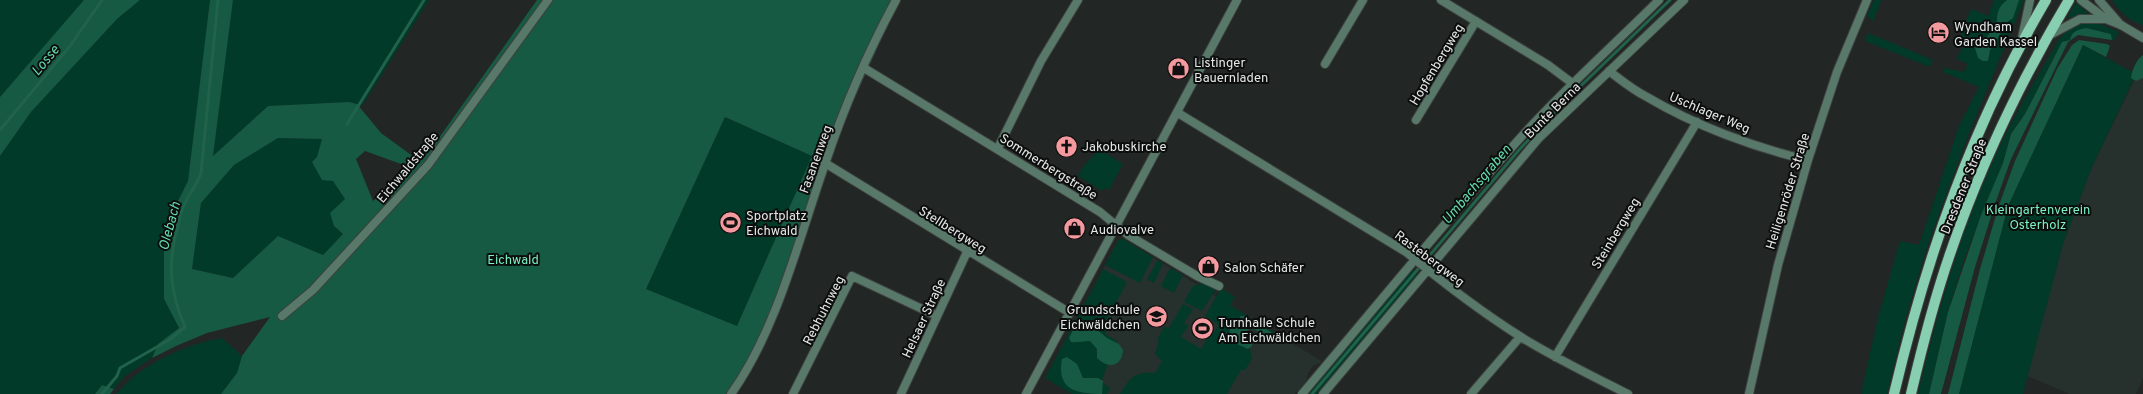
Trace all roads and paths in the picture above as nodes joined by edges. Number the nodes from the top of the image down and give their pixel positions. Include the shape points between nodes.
1 (548, 0) edge
2 (896, 0) edge
3 (1078, 0) edge
4 (1237, 0) edge
5 (1363, 0) edge
6 (1441, 0) edge
7 (1659, 0) edge
8 (1684, 0) edge
9 (1867, 0) edge
10 (2030, 0) edge
11 (2046, 0) edge
12 (2069, 0) edge
13 (2081, 0) edge
14 (2101, 1) edge
15 (2106, 19) junction
16 (1476, 21) junction
17 (2121, 25) junction
18 (2047, 36) junction
19 (2143, 38) edge
20 (2022, 41) junction
21 (1326, 64) dead end
22 (864, 68) junction
23 (1609, 71) junction
24 (1572, 83) junction
25 (1178, 112) junction
26 (1416, 120) dead end
27 (1697, 122) junction
28 (998, 148) junction
29 (1808, 160) junction
30 (825, 163) junction
31 (1118, 225) junction
32 (967, 252) junction
33 (1421, 265) junction
34 (1219, 286) dead end
35 (1070, 314) junction
36 (282, 316) dead end
37 (938, 316) junction
38 (1520, 336) junction
39 (1555, 357) junction
40 (731, 394) edge
41 (793, 394) edge
42 (901, 394) edge
43 (1026, 394) edge
44 (1302, 394) edge
45 (1323, 394) edge
46 (1471, 394) edge
47 (1628, 394) edge
48 (1749, 394) edge
49 (1894, 394) edge
50 (1911, 394) edge

1 - 36 street, Eichwaldstraße via 428,165 313,290
2 - 22 street, Fasanenweg
3 - 28 street via 1041,61
4 - 25 street
5 - 21 street
6 - 16 street, Hopfenbergweg
7 - 24 street, Bunte Berna
8 - 23 street, Bunte Berna
9 - 29 street, Heiligenröder Straße via 1837,72
10 - 20 street
11 - 20 main road, Dresdener Straße
12 - 18 main road, Dresdener Straße
13 - 15 street
14 - 17 street
15 - 17 street
15 - 18 street via 2080,19
16 - 24 street, Hopfenbergweg via 1548,65
16 - 26 street, Hopfenbergweg
17 - 19 street
18 - 50 main road, Dresdener Straße via 1994,145 1952,248 1926,331
20 - 49 main road, Dresdener Straße via 1992,100 1953,195 1931,257
22 - 28 street, Sommerbergstraße
22 - 30 street, Fasanenweg
23 - 27 street, Uschlager Weg via 1646,97
23 - 33 street, Bunte Berna via 1539,138
24 - 33 street, Bunte Berna via 1521,137
25 - 31 street
25 - 33 street, Rastebergweg via 1406,252
27 - 29 street, Uschlager Weg via 1778,153
27 - 39 street, Steinbergweg
28 - 31 street, Sommerbergstraße
29 - 48 street, Heiligenröder Straße via 1778,265
30 - 32 street, Stellbergweg
30 - 40 street, Fasanenweg via 772,317 742,380
31 - 34 street, Sommerbergstraße via 1128,235 1197,276
31 - 35 street
32 - 35 street, Stellbergweg
32 - 37 street, Helsaer Straße
33 - 38 street, Rastebergweg via 1473,305
33 - 44 street, Bunte Berna
33 - 45 street, Bunte Berna
35 - 43 street
37 - 41 street, Rebhuhnweg via 852,276
37 - 42 street, Helsaer Straße
38 - 39 street, Rastebergweg
38 - 46 street
39 - 47 street, Rastebergweg

